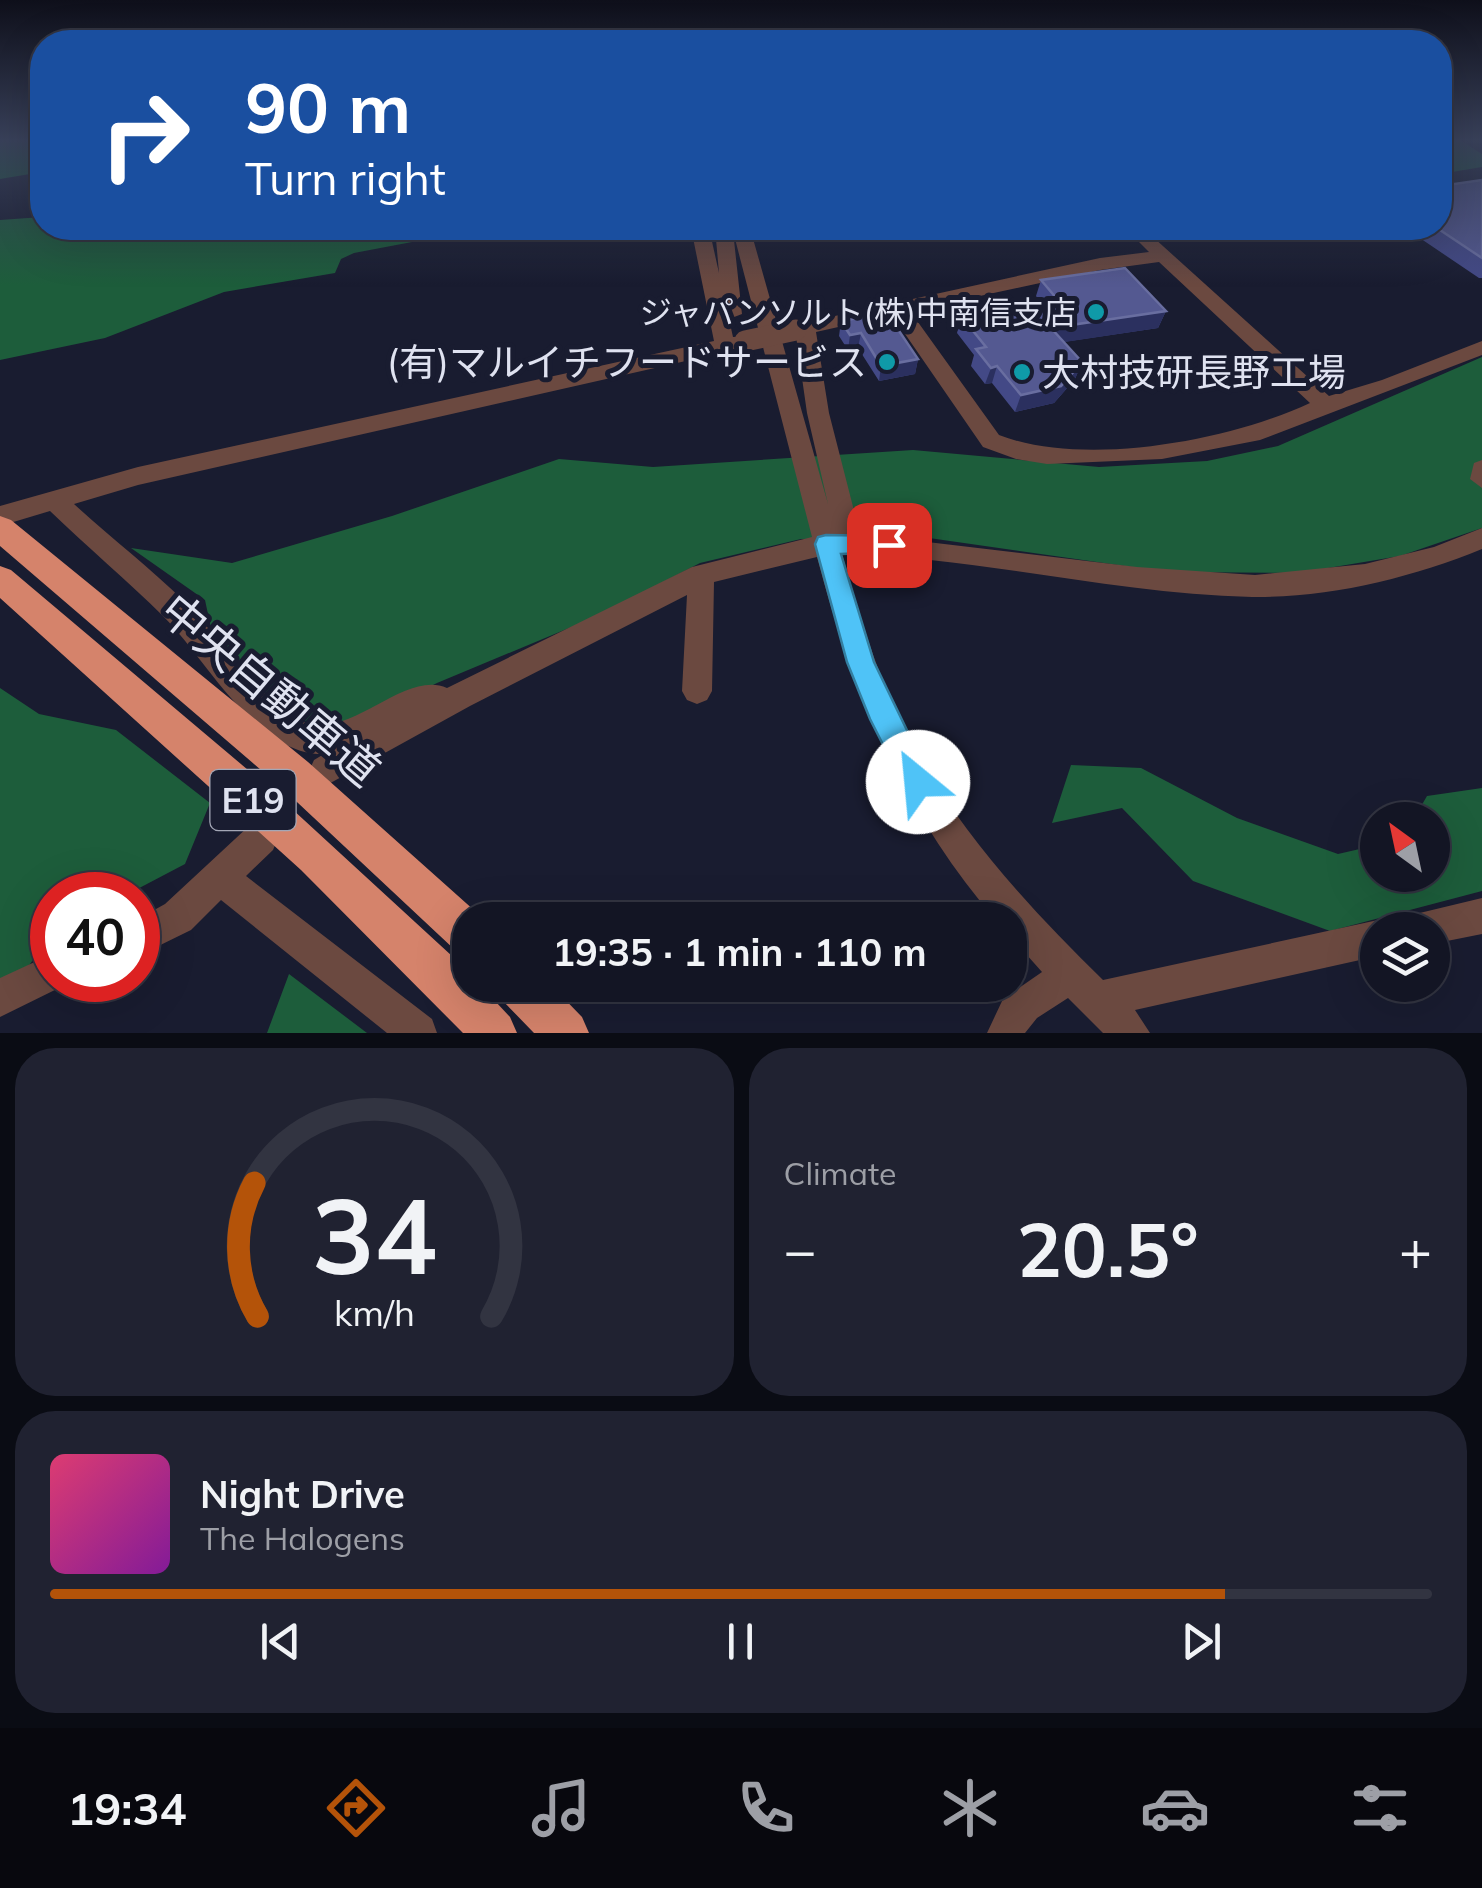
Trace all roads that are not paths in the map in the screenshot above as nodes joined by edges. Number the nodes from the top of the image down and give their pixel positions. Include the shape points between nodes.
1 (704, 240) edge
2 (725, 240) edge
3 (745, 240) edge
4 (1146, 240) edge
5 (1164, 256) junction
6 (898, 309) junction
7 (801, 329) junction
8 (735, 344) junction
9 (1482, 347) edge
10 (1325, 405) junction
11 (1482, 468) edge
12 (1482, 479) edge
13 (48, 500) junction
14 (0, 516) edge
15 (0, 528) edge
16 (1482, 538) edge
17 (838, 543) junction
18 (701, 575) junction
19 (0, 579) edge
20 (697, 691) dead end
21 (460, 696) junction
22 (325, 771) dead end
23 (261, 838) dead end
24 (222, 879) junction
25 (1482, 916) edge
26 (452, 918) edge
27 (1450, 923) edge
28 (160, 926) edge
29 (1360, 941) edge
30 (30, 983) edge
31 (1084, 988) junction
32 (0, 998) edge
33 (536, 1002) edge
34 (418, 1033) edge
35 (494, 1033) edge
36 (566, 1033) edge
37 (1006, 1033) edge
38 (1132, 1033) edge

1 - 8 street
2 - 8 street
3 - 17 street
4 - 5 street
5 - 6 street
5 - 10 street
6 - 7 street
6 - 10 street via 991,440 1009,451 1068,459 1217,442
7 - 8 street, bridge
7 - 17 street
8 - 13 street
9 - 10 street
11 - 12 street
13 - 14 street
13 - 21 street via 181,616 239,688 292,732 314,740 338,738 429,697
15 - 26 highway, 中央自動車道 / E19 via 295,774
16 - 17 street via 1365,575 1255,586
17 - 18 street
17 - 31 street via 860,662 918,782 972,864
18 - 20 street
18 - 21 street
19 - 35 highway, E19 via 414,948
21 - 22 street
23 - 24 street
24 - 28 street
24 - 34 street
25 - 27 street
29 - 31 street
30 - 32 street
31 - 37 street via 1028,999 1011,1015
31 - 38 street
33 - 36 highway

